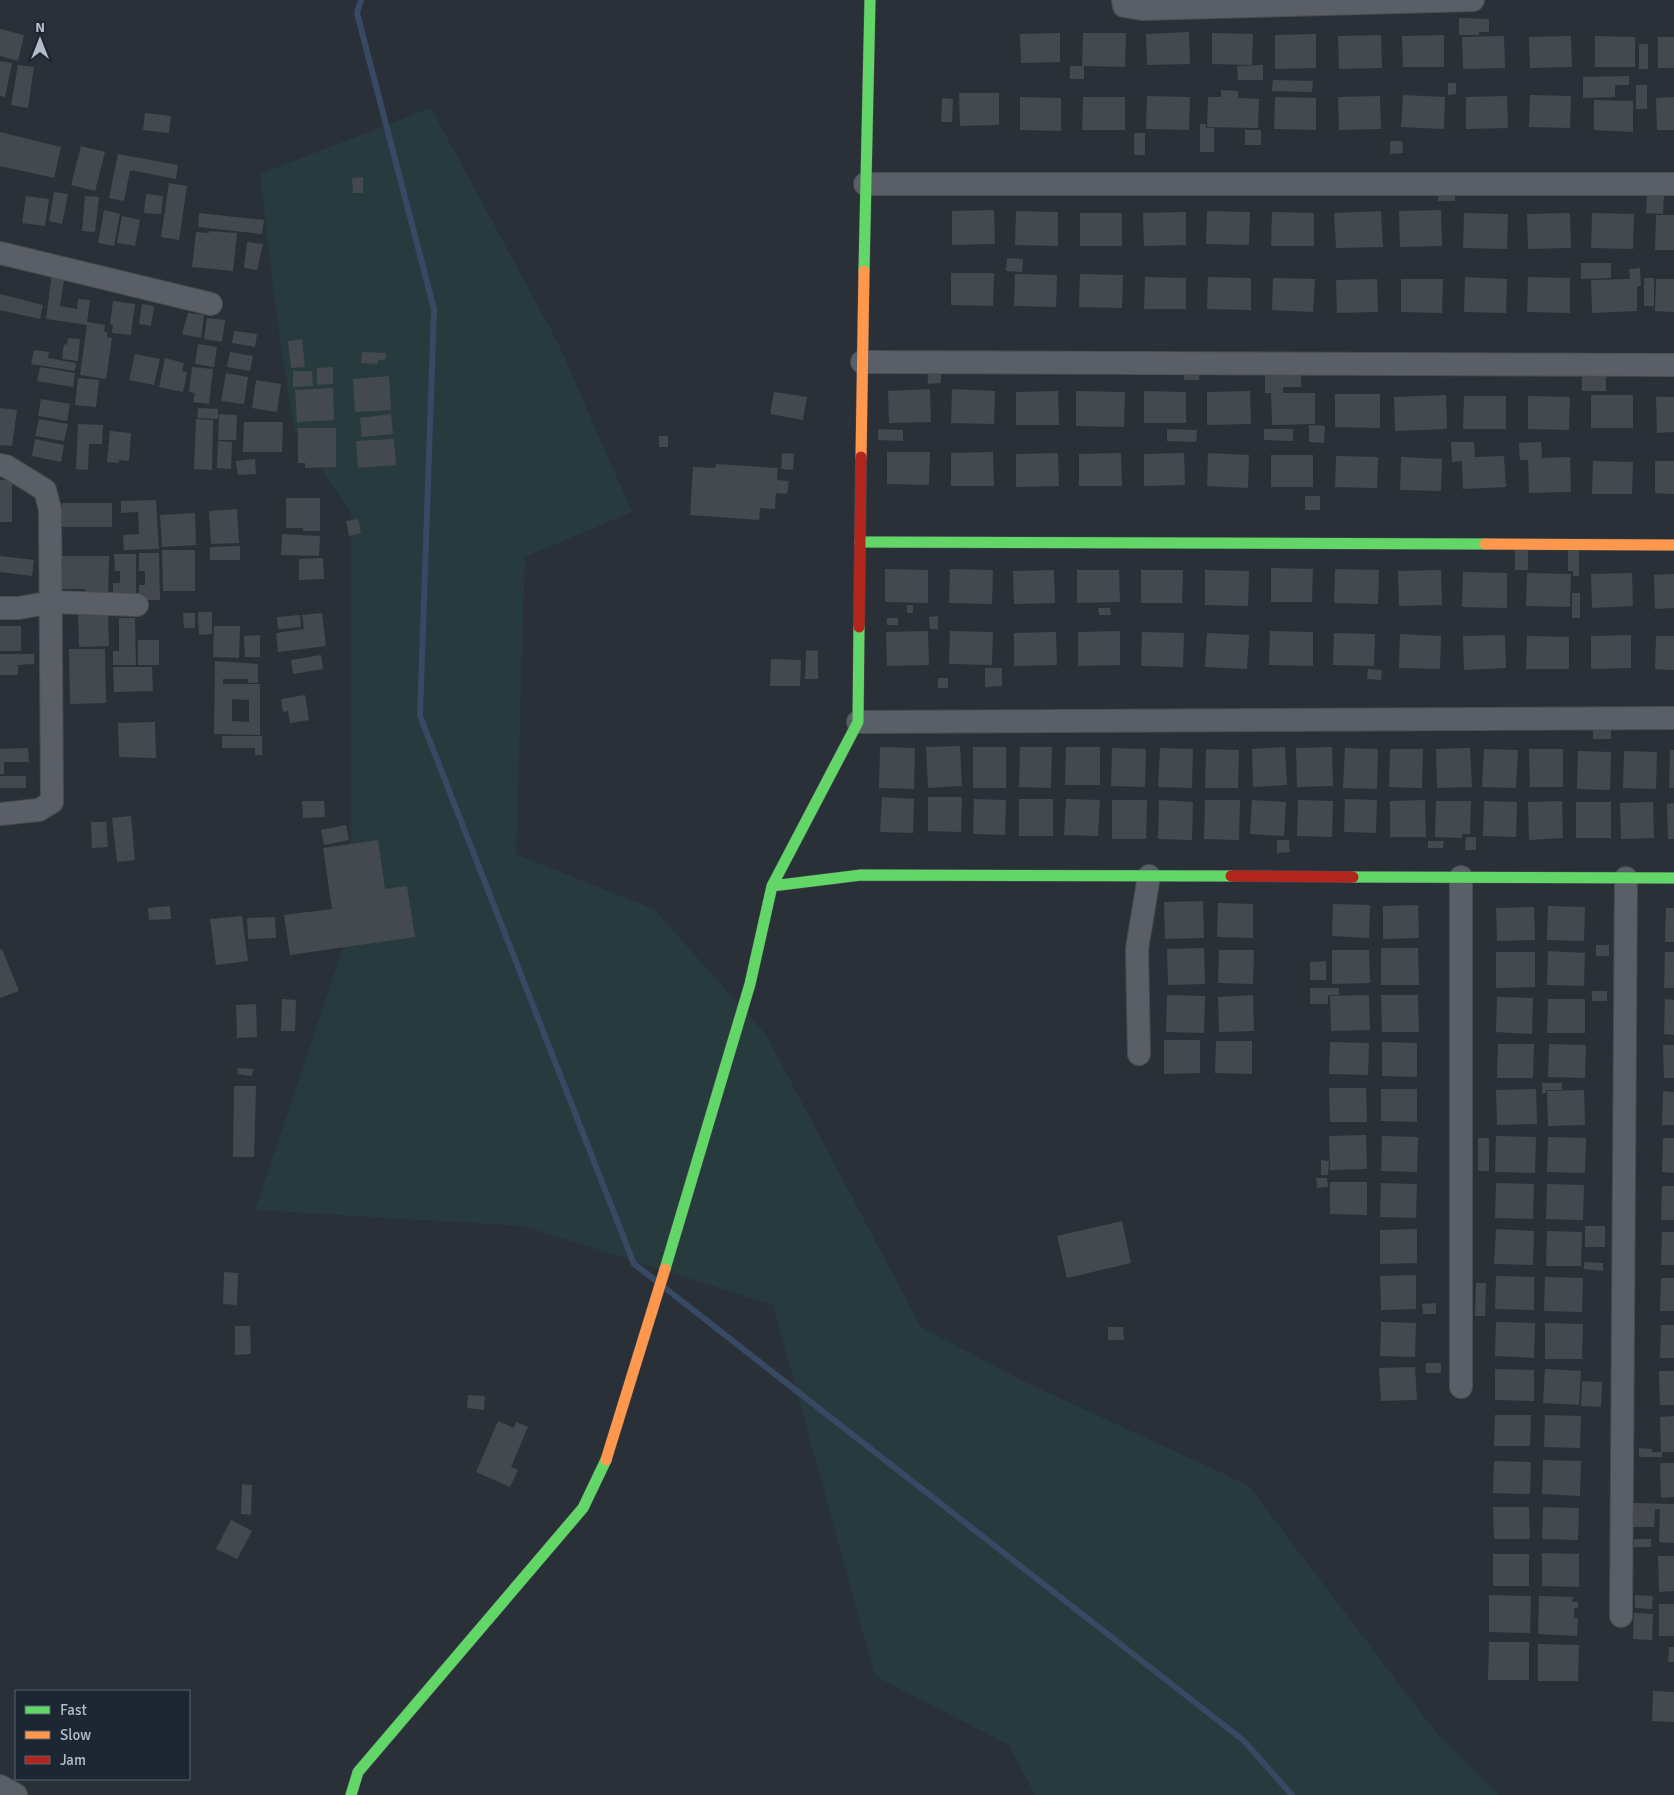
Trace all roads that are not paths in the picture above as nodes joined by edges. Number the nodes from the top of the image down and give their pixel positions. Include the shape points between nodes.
1 (870, 0) edge
2 (1123, 0) edge
3 (1460, 1) edge
4 (865, 184) junction
5 (1674, 184) edge
6 (0, 254) edge
7 (211, 304) dead end
8 (862, 362) junction
9 (1674, 365) edge
10 (0, 465) edge
11 (860, 542) junction
12 (1674, 545) edge
13 (52, 602) junction
14 (136, 605) dead end
15 (0, 608) edge
16 (1674, 718) edge
17 (858, 722) junction
18 (0, 814) edge
19 (1149, 876) junction
20 (1462, 878) junction
21 (1626, 878) junction
22 (1674, 878) edge
23 (772, 886) junction
24 (1138, 1054) dead end
25 (1462, 1387) dead end
26 (1621, 1616) dead end
27 (0, 1786) edge
28 (16, 1795) edge
29 (351, 1795) edge

1 - 4 street
2 - 3 street via 1124,6 1142,9
4 - 5 street
4 - 8 street
6 - 7 street
8 - 9 street
8 - 11 street
10 - 13 street via 45,490 50,509
11 - 12 street
11 - 17 street
13 - 14 street
13 - 15 street
13 - 18 street via 52,802 39,810
16 - 17 street
17 - 23 street
19 - 20 street
19 - 23 street via 861,875
19 - 24 street via 1137,949
20 - 21 street
20 - 25 street
21 - 22 street
21 - 26 street
23 - 29 street via 750,984 606,1459 583,1508 358,1772
27 - 28 street

